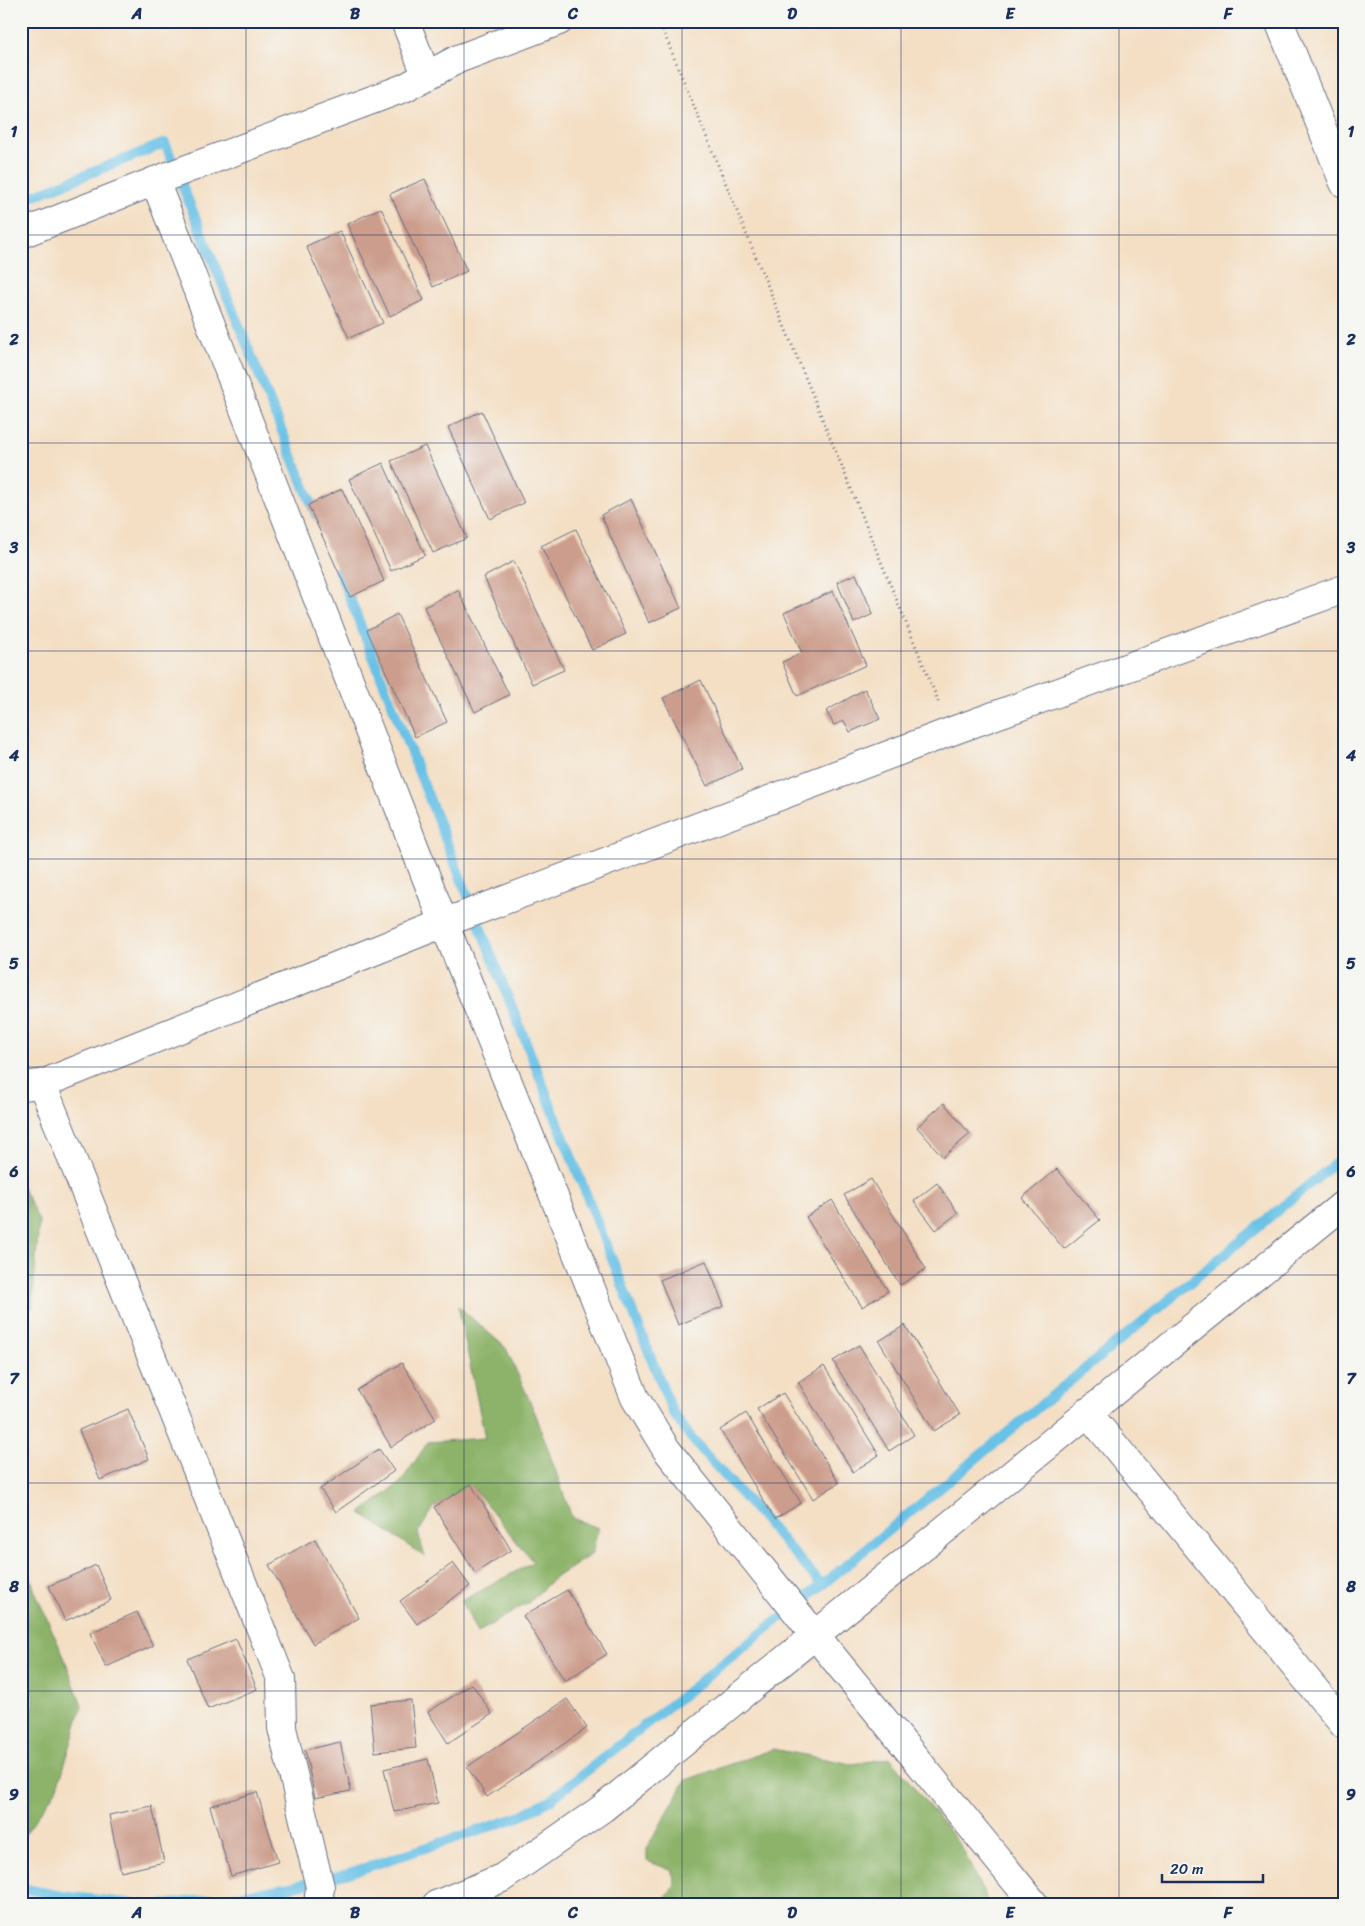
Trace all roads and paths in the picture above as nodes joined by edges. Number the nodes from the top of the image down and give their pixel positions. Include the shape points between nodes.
1 (405, 21) edge
2 (560, 21) edge
3 (659, 21) edge
4 (1280, 21) edge
5 (426, 75) junction
6 (155, 181) junction
7 (1344, 183) edge
8 (21, 234) edge
9 (1344, 589) edge
10 (952, 731) junction
11 (444, 923) junction
12 (32, 1085) edge
13 (1344, 1204) edge
14 (1087, 1412) junction
15 (815, 1635) junction
16 (1344, 1726) edge
17 (318, 1905) edge
18 (436, 1905) edge
19 (1035, 1905) edge

1 - 5 street
2 - 5 street via 458,59
3 - 10 path
4 - 7 street
5 - 6 street via 404,88
6 - 8 street
6 - 11 street
9 - 10 street
10 - 11 street
11 - 12 street
11 - 15 street via 635,1398 666,1449
12 - 17 street via 281,1679 282,1728 320,1886
13 - 14 street
14 - 15 street
14 - 16 street
15 - 18 street via 603,1808 502,1878
15 - 19 street

